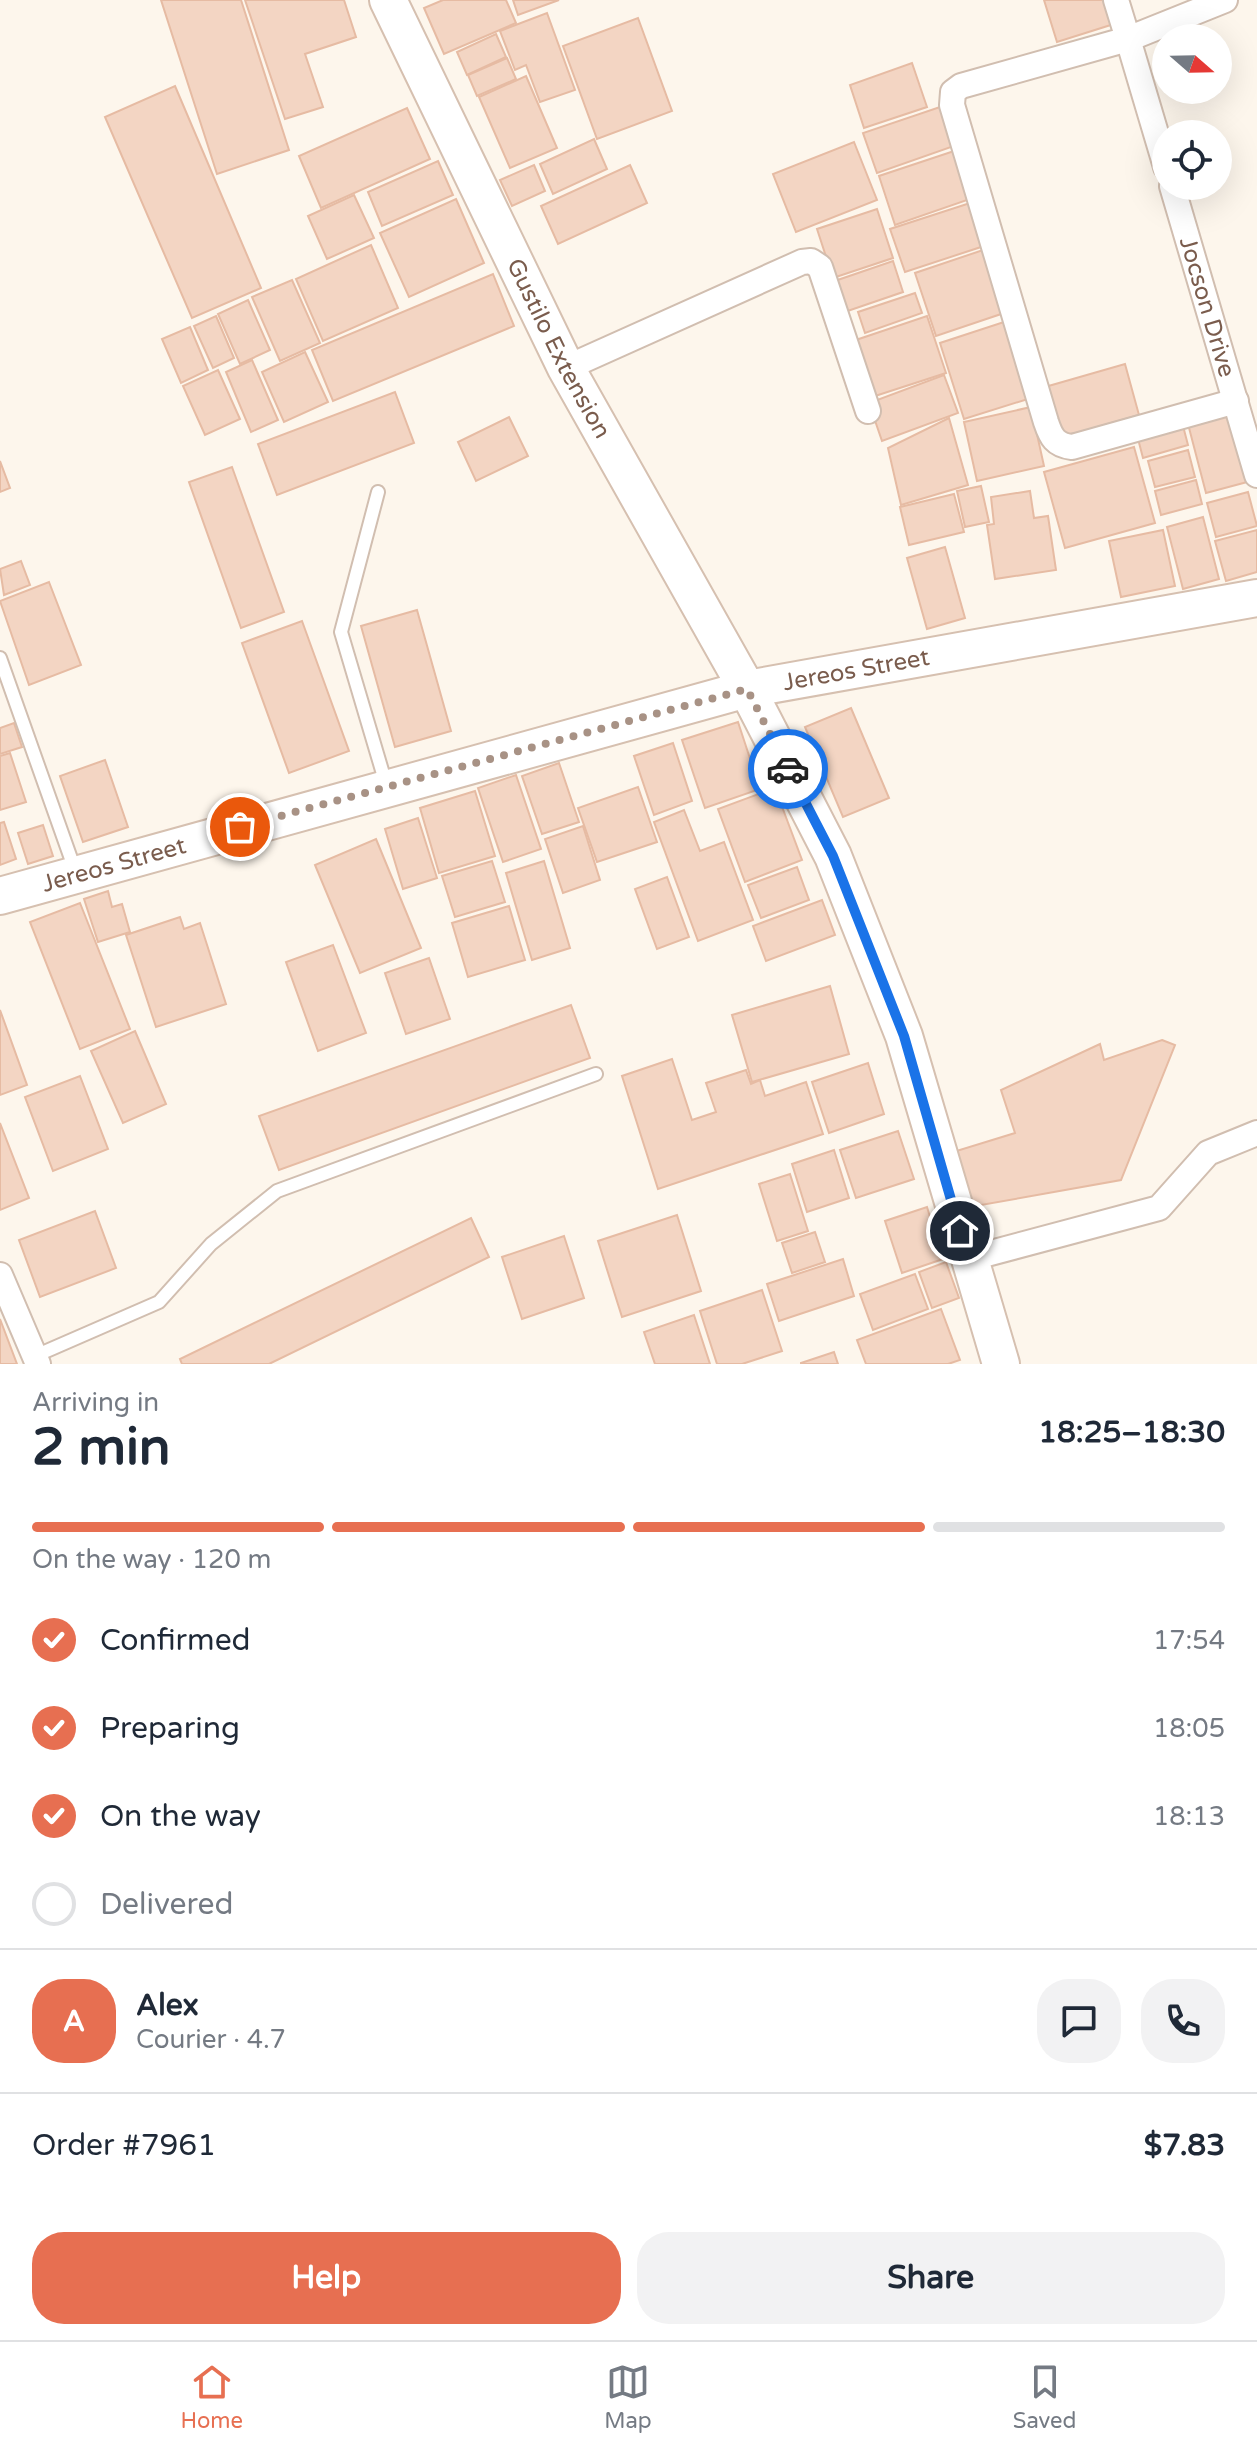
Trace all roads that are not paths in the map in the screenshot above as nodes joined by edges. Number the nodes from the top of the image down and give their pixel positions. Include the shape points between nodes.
1 (388, 0) edge
2 (1116, 0) edge
3 (1225, 0) edge
4 (1128, 39) junction
5 (1152, 120) edge
6 (1176, 200) edge
7 (566, 368) junction
8 (1236, 401) junction
9 (868, 411) dead end
10 (1257, 475) edge
11 (378, 492) dead end
12 (1257, 598) edge
13 (0, 658) edge
14 (747, 689) junction
15 (387, 787) junction
16 (76, 873) junction
17 (0, 896) edge
18 (596, 1074) dead end
19 (1257, 1133) edge
20 (968, 1259) junction
21 (0, 1275) edge
22 (36, 1360) edge
23 (1001, 1364) edge

1 - 7 street, Gustilo Extension
2 - 4 street
3 - 4 street
4 - 5 street
4 - 8 street via 953,92 952,105 1041,407 1052,438 1072,447
6 - 8 street, Jocson Drive
7 - 9 street via 811,261 820,267
7 - 14 street, Gustilo Extension
8 - 10 street, Jocson Drive
11 - 15 lane via 341,632
12 - 14 street, Jereos Street
13 - 16 lane
14 - 15 street, Jereos Street
14 - 20 street, Gustilo Extension via 833,856 904,1036
15 - 16 street, Jereos Street
16 - 17 street, Jereos Street
18 - 22 lane via 277,1191 211,1244 159,1302
19 - 20 street via 1208,1153 1159,1208
20 - 23 street, Gustilo Extension
21 - 22 street

